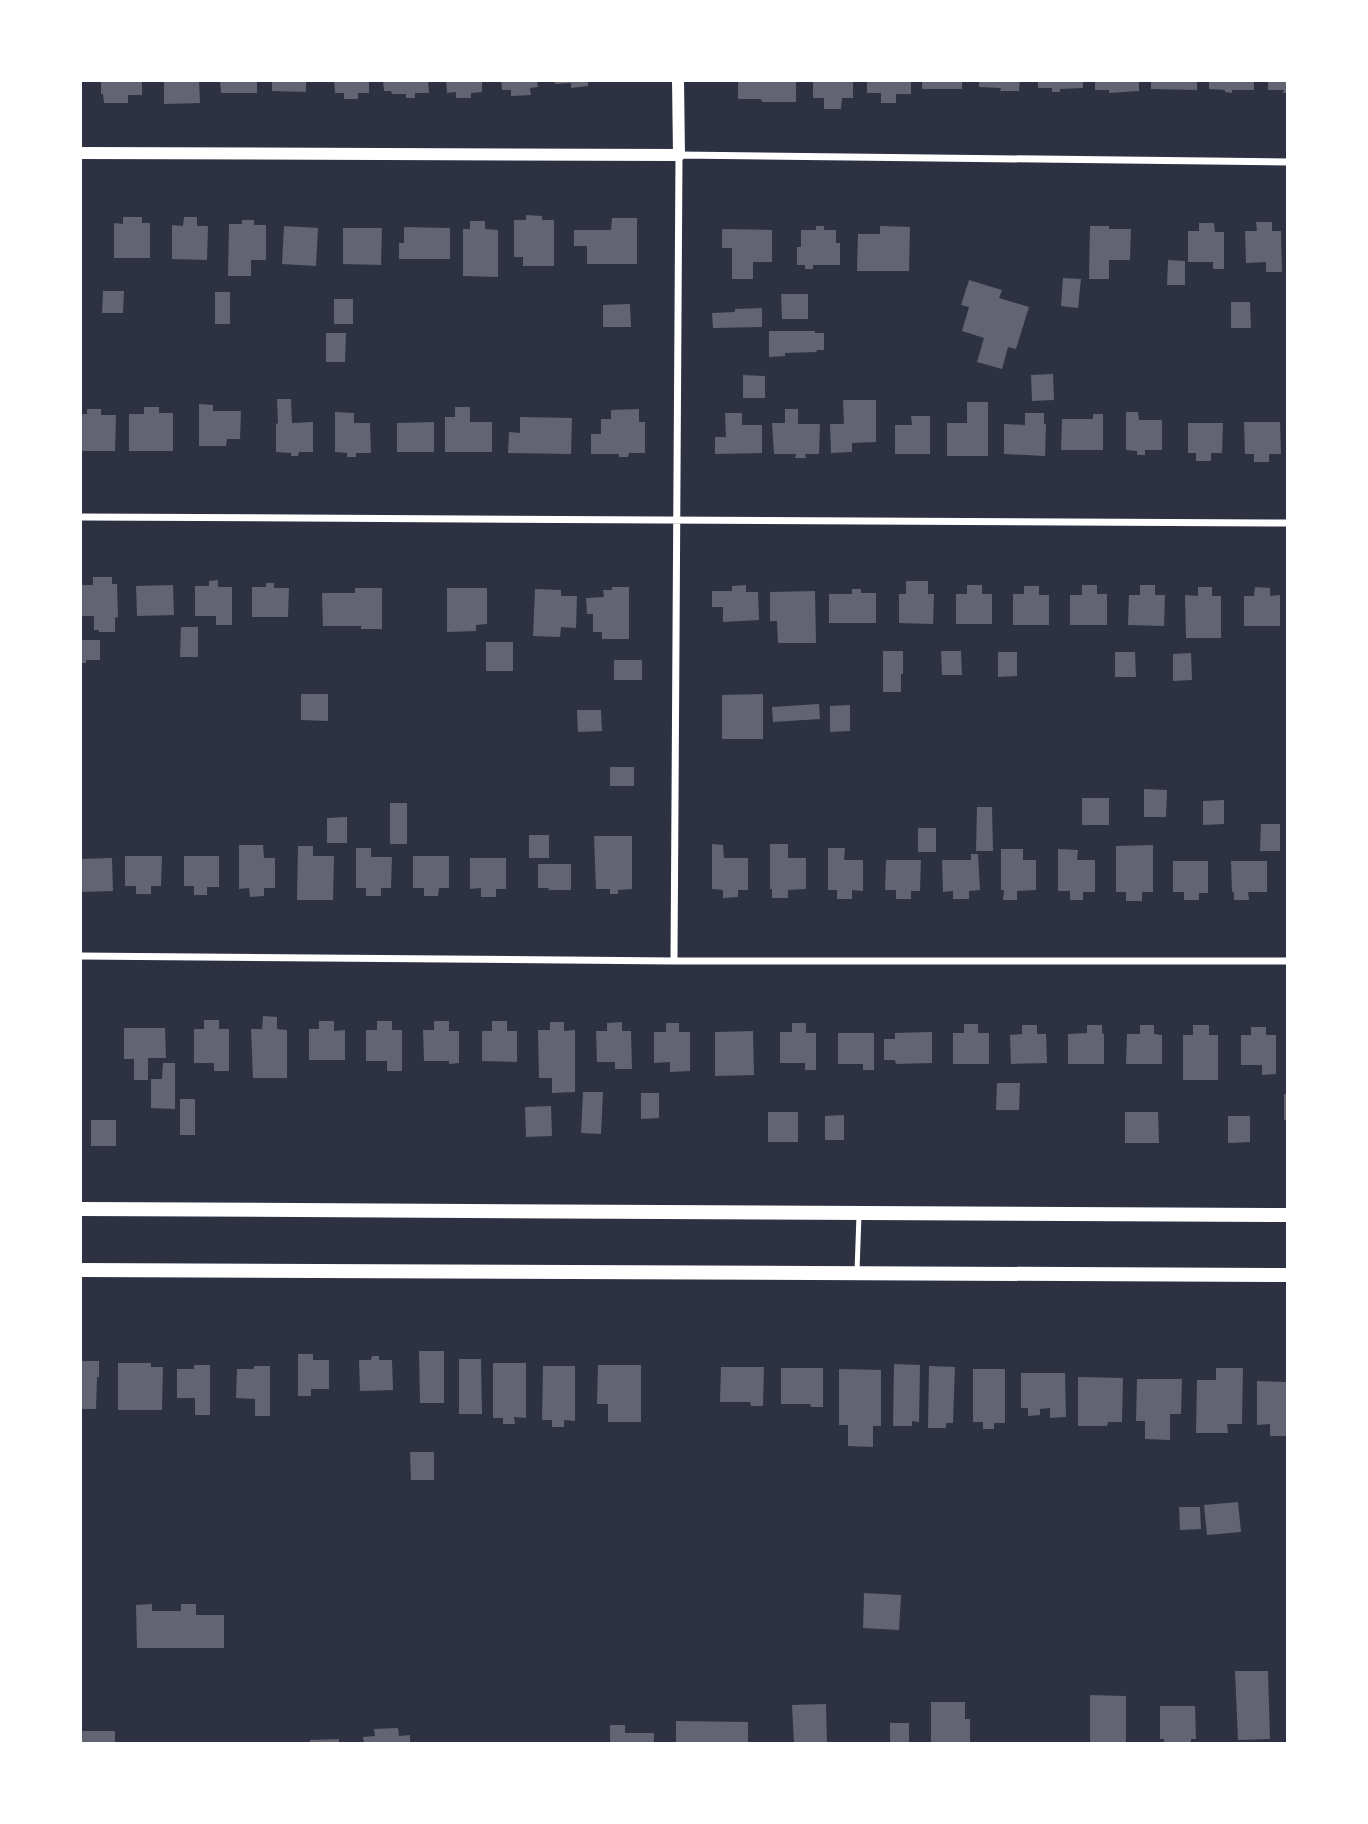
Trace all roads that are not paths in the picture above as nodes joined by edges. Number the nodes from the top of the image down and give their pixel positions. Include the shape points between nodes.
1 (678, 80) edge
2 (80, 153) edge
3 (679, 155) junction
4 (1287, 162) edge
5 (80, 517) edge
6 (676, 520) junction
7 (1287, 523) edge
8 (80, 956) edge
9 (674, 961) junction
10 (1287, 961) edge
11 (80, 1209) edge
12 (859, 1213) junction
13 (1287, 1216) edge
14 (80, 1270) edge
15 (857, 1274) junction
16 (1287, 1275) edge

1 - 3 street
2 - 3 street
3 - 4 street
3 - 6 street
5 - 6 street
6 - 7 street
6 - 9 street
8 - 9 street
9 - 10 street
11 - 12 main road
12 - 13 main road
12 - 15 lane
14 - 15 main road
15 - 16 main road

